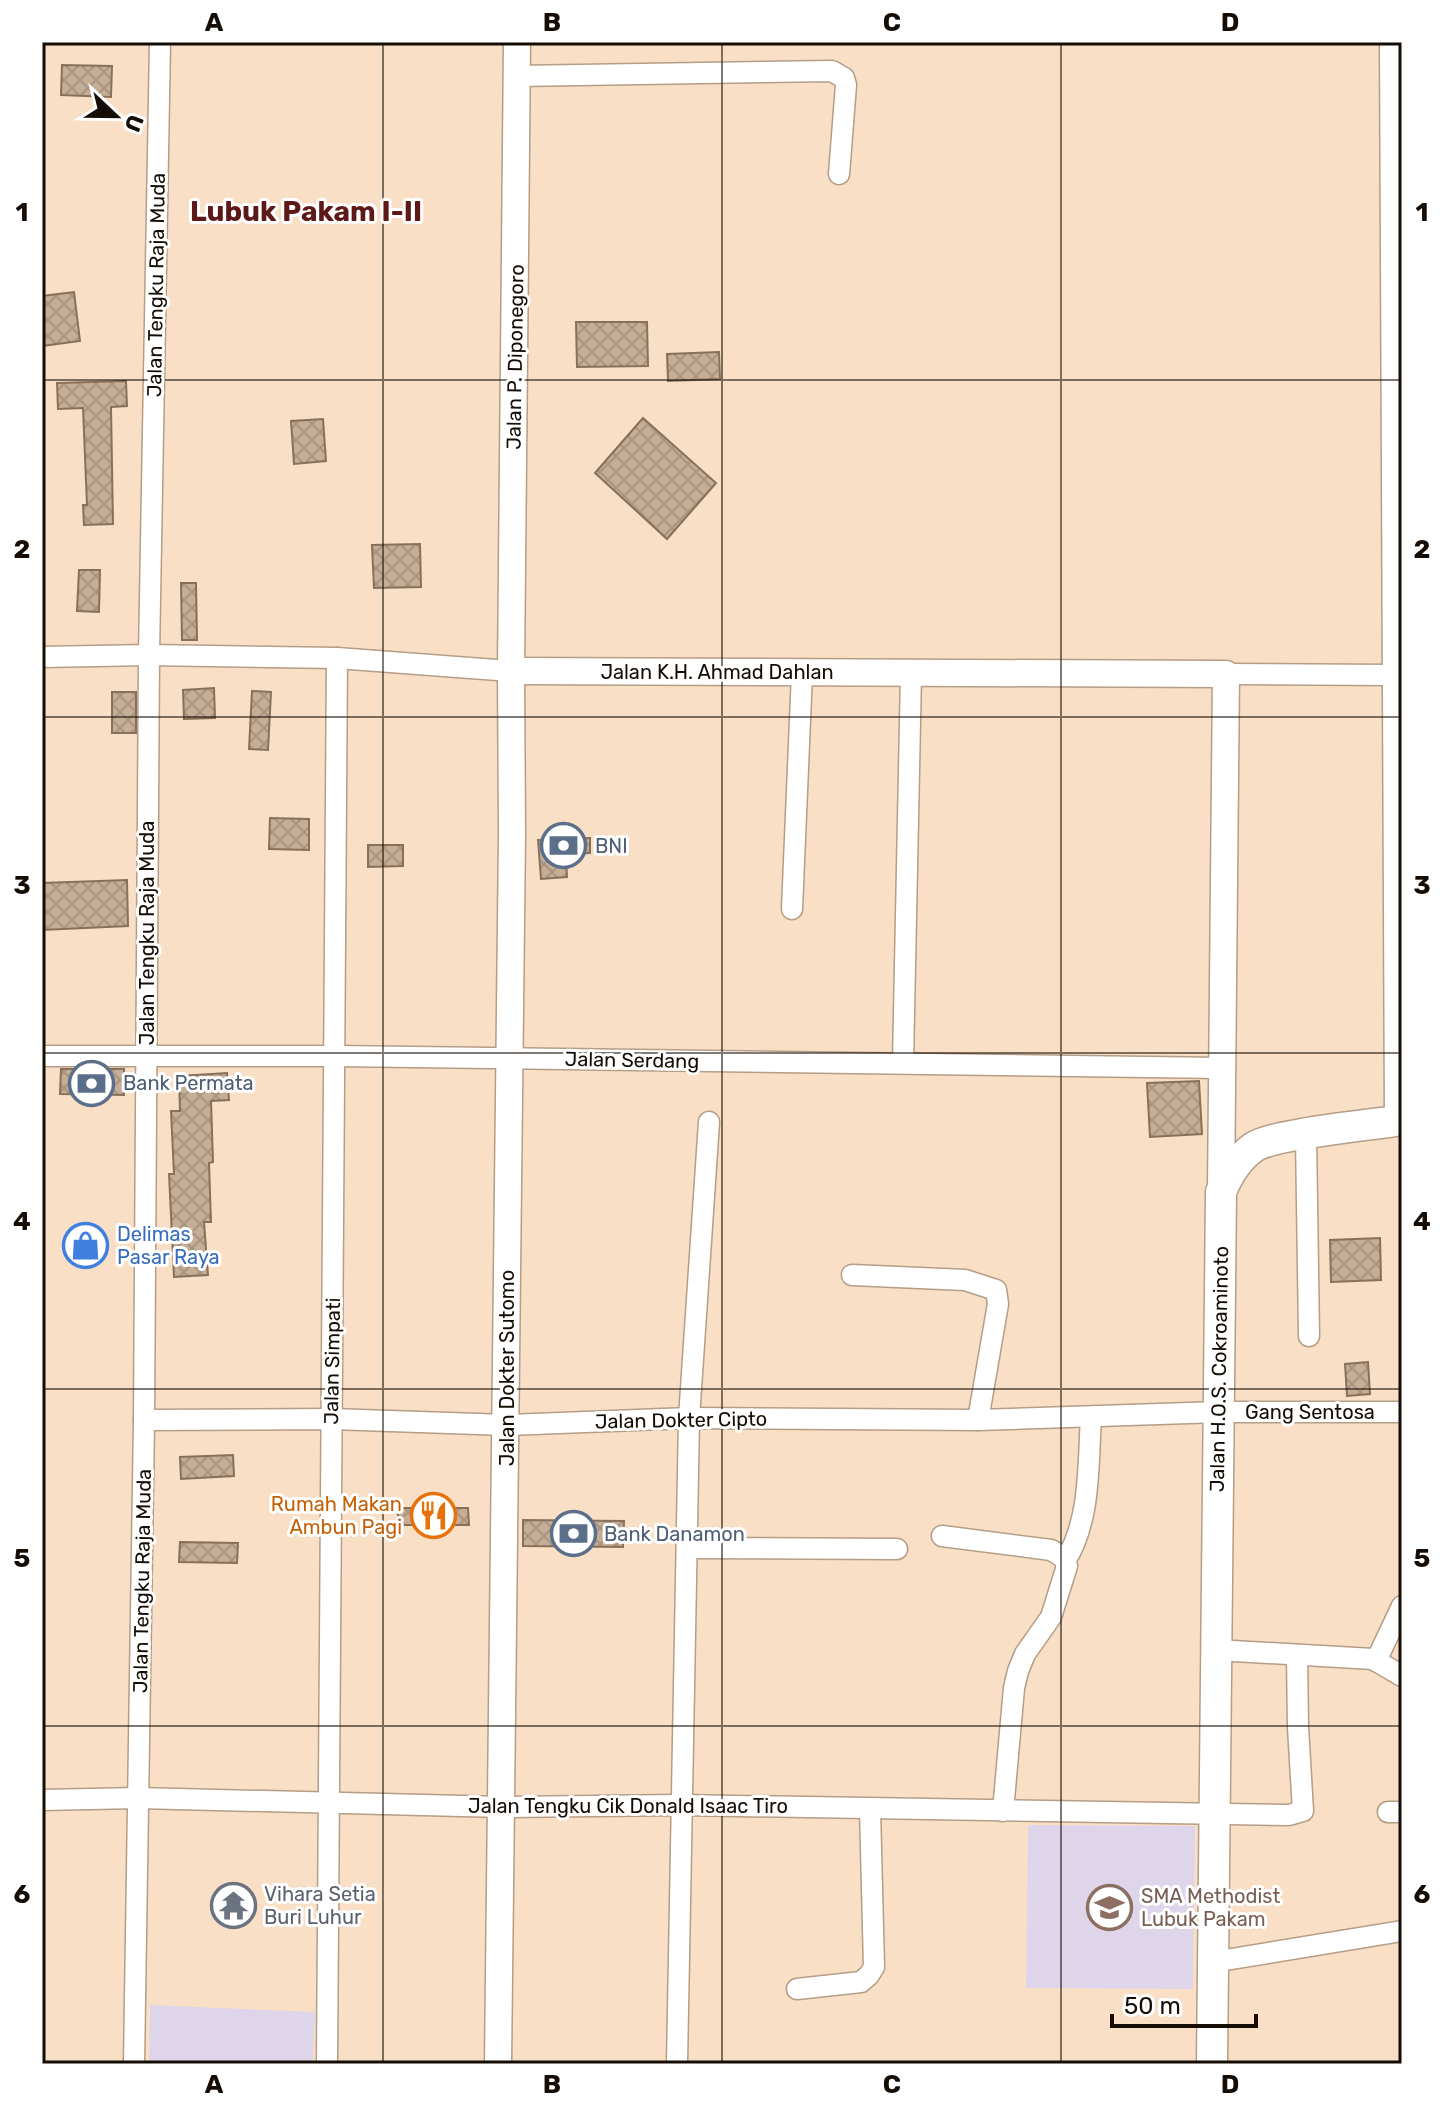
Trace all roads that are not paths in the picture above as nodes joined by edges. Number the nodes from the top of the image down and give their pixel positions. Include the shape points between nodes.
1 (160, 42) edge
2 (517, 42) edge
3 (1390, 42) edge
4 (517, 76) junction
5 (1396, 110) edge
6 (839, 174) dead end
7 (149, 655) junction
8 (42, 657) edge
9 (337, 658) junction
10 (511, 671) junction
11 (802, 673) junction
12 (911, 673) junction
13 (1226, 674) junction
14 (1393, 675) junction
15 (792, 909) dead end
16 (42, 1056) edge
17 (336, 1056) junction
18 (146, 1057) junction
19 (509, 1059) junction
20 (903, 1063) junction
21 (1222, 1068) junction
22 (1222, 1097) junction
23 (1399, 1120) edge
24 (709, 1122) dead end
25 (1306, 1135) junction
26 (1263, 1142) junction
27 (1221, 1192) junction
28 (852, 1275) dead end
29 (1309, 1336) dead end
30 (1219, 1412) junction
31 (1402, 1412) edge
32 (1091, 1417) junction
33 (689, 1418) junction
34 (332, 1419) junction
35 (144, 1420) junction
36 (978, 1420) junction
37 (507, 1425) junction
38 (942, 1536) dead end
39 (687, 1548) junction
40 (897, 1549) dead end
41 (1065, 1561) junction
42 (1402, 1606) edge
43 (1216, 1650) junction
44 (1297, 1655) junction
45 (1376, 1661) junction
46 (1402, 1676) edge
47 (138, 1798) junction
48 (42, 1800) edge
49 (328, 1801) junction
50 (680, 1805) junction
51 (502, 1807) junction
52 (870, 1809) junction
53 (1003, 1811) junction
54 (1215, 1815) junction
55 (1402, 1931) edge
56 (1213, 1962) junction
57 (797, 1989) dead end
58 (134, 2064) edge
59 (327, 2064) edge
60 (498, 2064) edge
61 (677, 2064) edge
62 (1212, 2064) edge

1 - 7 street, Jalan Tengku Raja Muda
2 - 4 main road, Jalan P. Diponegoro
3 - 5 street
4 - 6 street via 832,71 846,85
4 - 10 main road, Jalan P. Diponegoro
5 - 14 street
7 - 8 street, Jalan K.H. Ahmad Dahlan
7 - 9 street, Jalan K.H. Ahmad Dahlan
7 - 18 street, Jalan Tengku Raja Muda
9 - 10 street, Jalan K.H. Ahmad Dahlan
9 - 17 street, Jalan Simpati
10 - 11 main road, Jalan K.H. Ahmad Dahlan
10 - 19 main road, Jalan Dokter Sutomo
11 - 12 main road, Jalan K.H. Ahmad Dahlan
11 - 15 street
12 - 13 main road, Jalan K.H. Ahmad Dahlan
12 - 20 street
13 - 14 street, Jalan K.H. Ahmad Dahlan
13 - 21 main road, Jalan H.O.S. Cokroaminoto
14 - 23 street
16 - 18 street, Jalan Serdang
17 - 18 street, Jalan Serdang
17 - 19 street, Jalan Serdang
17 - 34 street, Jalan Simpati
18 - 35 street, Jalan Tengku Raja Muda
19 - 20 street, Jalan Serdang
19 - 37 main road, Jalan Dokter Sutomo
20 - 21 street, Jalan Serdang
21 - 22 main road, Jalan H.O.S. Cokroaminoto
22 - 26 main road via 1236,1126
22 - 27 main road, Jalan H.O.S. Cokroaminoto
23 - 25 highway
24 - 33 street
25 - 26 highway
25 - 29 street
26 - 27 highway via 1238,1160
27 - 30 highway, Jalan H.O.S. Cokroaminoto
28 - 36 street via 965,1280 996,1290
30 - 31 street, Gang Sentosa
30 - 32 street, Jalan Dokter Cipto
30 - 43 highway, Jalan H.O.S. Cokroaminoto
32 - 36 street, Jalan Dokter Cipto
32 - 41 street via 1084,1508
33 - 36 street, Jalan Dokter Cipto
33 - 37 street, Jalan Dokter Cipto
33 - 39 street
34 - 35 street, Jalan Dokter Cipto
34 - 37 street, Jalan Dokter Cipto
34 - 49 street, Jalan Simpati
35 - 47 street, Jalan Tengku Raja Muda
37 - 51 main road, Jalan Dokter Sutomo
38 - 41 street via 1051,1550
39 - 40 street
39 - 50 street
41 - 53 street via 1051,1617 1025,1654 1016,1679
42 - 45 street
43 - 44 street
43 - 54 highway, Jalan H.O.S. Cokroaminoto
44 - 45 street
44 - 54 street, Jalan Tengku Cik Donald Isaac Tiro via 1303,1811
45 - 46 street
47 - 48 street, Jalan Tengku Cik Donald Isaac Tiro
47 - 49 street, Jalan Tengku Cik Donald Isaac Tiro
47 - 58 street, Jalan Tengku Raja Muda
49 - 51 street, Jalan Tengku Cik Donald Isaac Tiro
49 - 59 street, Jalan Simpati
50 - 51 street, Jalan Tengku Cik Donald Isaac Tiro
50 - 52 street, Jalan Tengku Cik Donald Isaac Tiro
50 - 61 street
51 - 60 main road, Jalan Dokter Sutomo
52 - 53 street, Jalan Tengku Cik Donald Isaac Tiro
52 - 57 street via 874,1967 861,1982
53 - 54 street, Jalan Tengku Cik Donald Isaac Tiro
54 - 56 highway, Jalan H.O.S. Cokroaminoto
55 - 56 street
56 - 62 highway, Jalan H.O.S. Cokroaminoto

